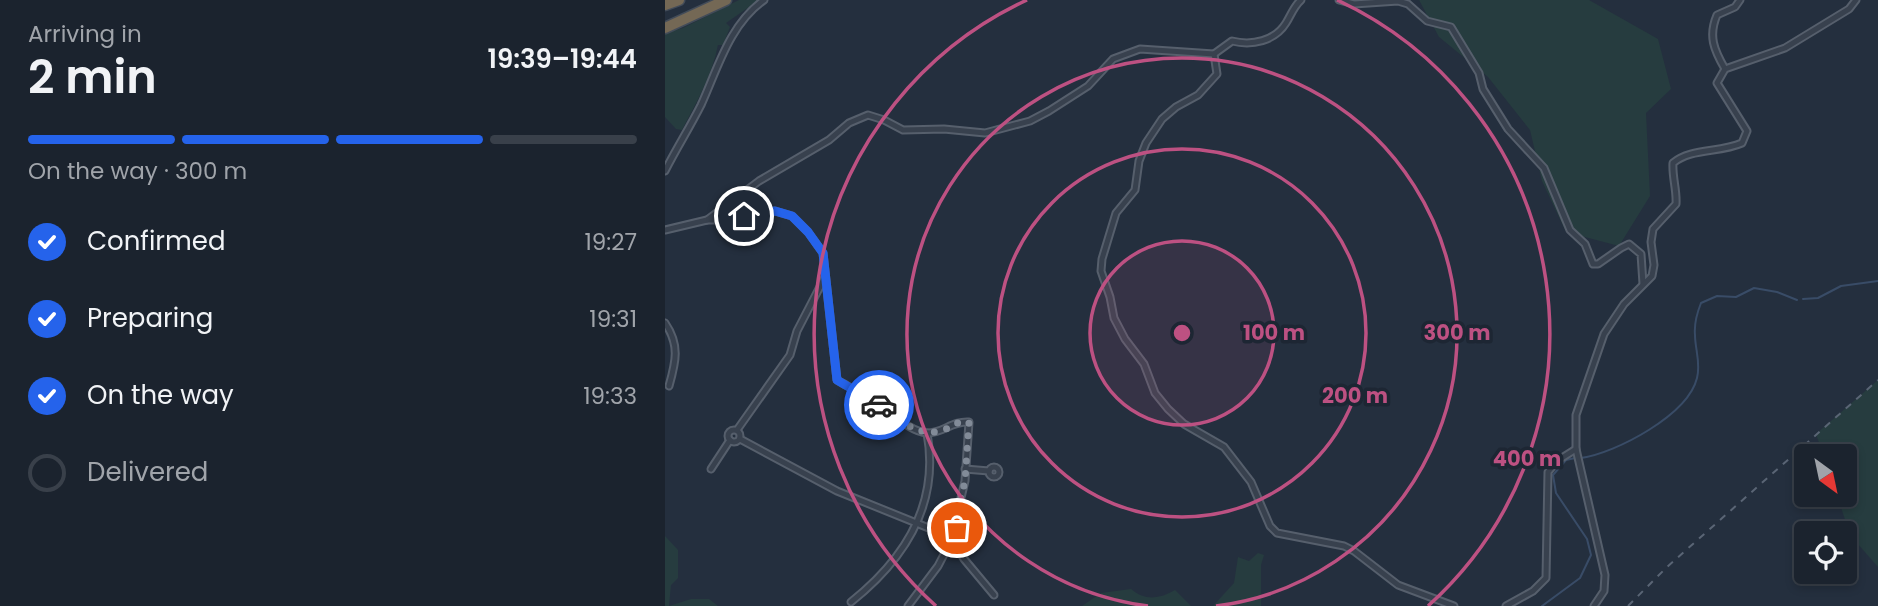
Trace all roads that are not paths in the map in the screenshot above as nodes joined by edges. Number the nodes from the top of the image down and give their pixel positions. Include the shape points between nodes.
1 (679, 0) edge
2 (715, 0) edge
3 (726, 0) edge
4 (764, 0) edge
5 (1301, 0) edge
6 (1339, 0) edge
7 (1740, 0) edge
8 (1856, 0) edge
9 (665, 5) edge
10 (665, 21) edge
11 (665, 29) edge
12 (1214, 54) junction
13 (1725, 69) junction
14 (665, 171) edge
15 (707, 220) junction
16 (665, 230) edge
17 (825, 277) junction
18 (1643, 284) junction
19 (665, 323) edge
20 (669, 386) dead end
21 (737, 430) junction
22 (927, 433) junction
23 (740, 439) junction
24 (730, 440) junction
25 (1577, 452) junction
26 (711, 469) dead end
27 (965, 469) junction
28 (989, 471) dead end
29 (916, 523) junction
30 (954, 527) junction
31 (946, 535) junction
32 (952, 541) junction
33 (994, 595) dead end
34 (851, 602) dead end
35 (908, 606) edge
36 (1454, 606) edge
37 (1506, 606) edge
38 (1594, 606) edge

1 - 9 highway
2 - 10 highway
3 - 11 highway
4 - 14 street via 738,25
5 - 12 street via 1274,37 1251,43 1232,41
6 - 18 street via 1354,4 1398,1 1427,21 1451,27 1509,129 1545,168 1570,230 1585,244 1590,260 1598,264 1629,244 1641,254
7 - 13 street via 1735,8 1717,15 1711,29 1714,51
8 - 13 street via 1849,9 1785,48
12 - 15 street via 1140,49 1113,59 1088,86 1049,111 985,133 903,130 868,115 759,181
12 - 36 street via 1217,74 1198,96 1176,107 1155,128 1139,160 1135,190 1116,213 1101,271 1114,317 1144,364 1155,393 1184,424 1224,447 1251,482 1277,533 1344,546 1398,585
13 - 18 street via 1717,83 1747,131 1742,143 1683,155 1673,163 1676,204 1653,229 1652,276
15 - 16 street
15 - 17 street via 775,211 792,216 823,253
17 - 21 street via 790,355
17 - 22 street via 837,380
18 - 25 street via 1604,334 1576,415
19 - 20 street via 677,357
21 - 23 street
21 - 24 street via 730,431
22 - 27 street via 969,422
22 - 29 street via 926,492
23 - 24 street
23 - 29 street via 837,491
24 - 26 street
25 - 37 street via 1557,461 1548,472 1546,578
25 - 38 street via 1605,575 1604,591
27 - 28 street
27 - 30 street
29 - 31 street
29 - 34 street via 903,550 879,580
30 - 31 street
30 - 32 street via 960,534
31 - 32 street
32 - 33 street
32 - 35 street

